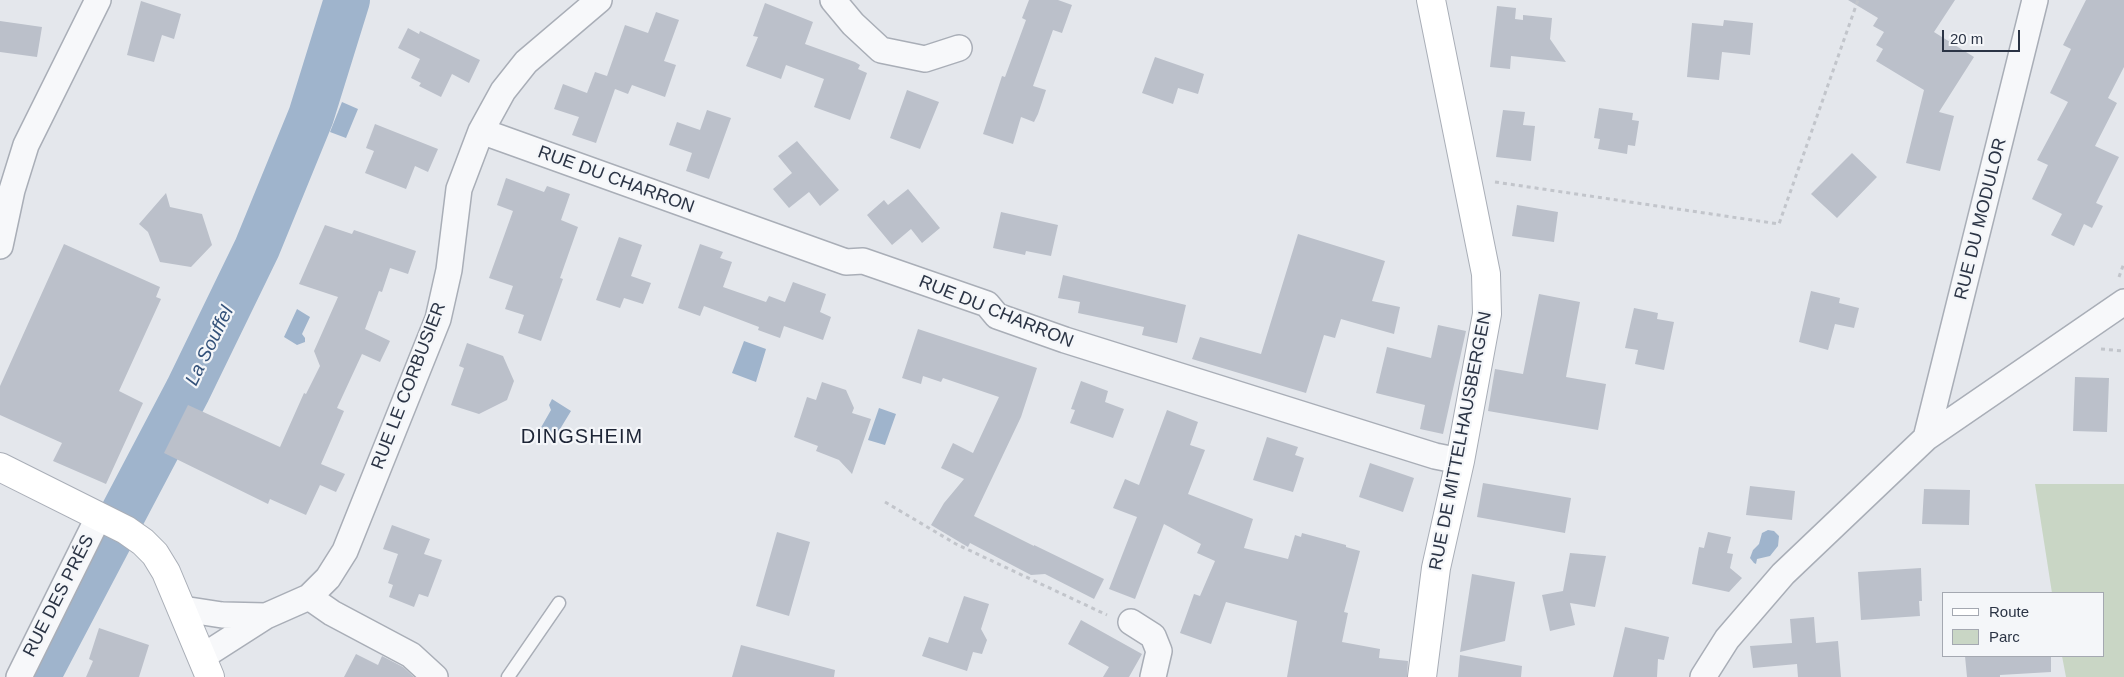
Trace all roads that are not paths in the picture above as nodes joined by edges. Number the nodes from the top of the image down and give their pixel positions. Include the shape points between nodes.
1 (98, 0) edge
2 (599, 0) edge
3 (833, 0) edge
4 (1432, 0) edge
5 (2035, 0) edge
6 (959, 48) dead end
7 (481, 131) junction
8 (0, 246) edge
9 (2124, 302) edge
10 (1926, 438) junction
11 (1460, 461) junction
12 (0, 467) edge
13 (99, 516) junction
14 (309, 597) junction
15 (560, 603) dead end
16 (182, 609) junction
17 (266, 616) junction
18 (1131, 622) road end
19 (206, 667) edge
20 (19, 677) edge
21 (435, 677) edge
22 (508, 677) edge
23 (1153, 677) edge
24 (1422, 677) edge
25 (1703, 677) edge

1 - 8 street via 26,145
2 - 7 street, RUE LE CORBUSIER via 526,62 503,91
3 - 6 street via 881,50 925,59
4 - 11 street, RUE DE MITTELHAUSBERGEN via 1486,274 1487,314
5 - 10 street, RUE DU MODULOR
7 - 11 street, RUE DU CHARRON via 846,262 863,261 987,304 997,316 1065,340 1435,456
7 - 14 street, RUE LE CORBUSIER via 459,189 449,270 438,319 345,551 328,578
9 - 10 street
10 - 25 street via 1783,574 1727,639
11 - 24 street, RUE DE MITTELHAUSBERGEN via 1436,568
12 - 13 street
13 - 16 street via 126,530 155,554
13 - 20 street, RUE DES PRÉS
14 - 17 street
14 - 21 street via 410,655
15 - 22 lane
16 - 17 street via 222,615
16 - 19 street
17 - 19 street
18 - 23 street via 1153,636 1156,643 1159,651

